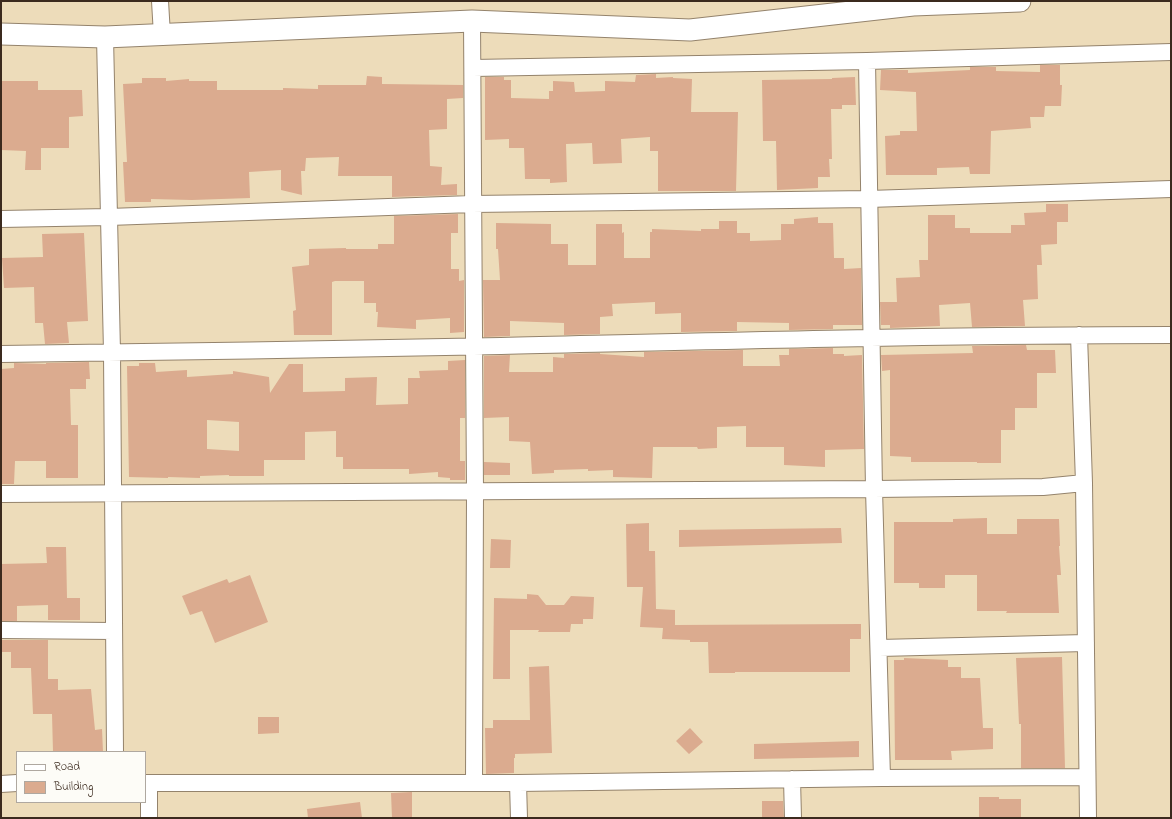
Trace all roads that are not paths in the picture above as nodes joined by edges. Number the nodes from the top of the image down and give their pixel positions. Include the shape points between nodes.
1 (160, 1) edge
2 (1020, 1) edge
3 (914, 3) edge
4 (472, 21) junction
5 (1, 34) edge
6 (162, 35) junction
7 (105, 37) junction
8 (1171, 52) edge
9 (867, 61) junction
10 (473, 68) junction
11 (1171, 189) edge
12 (870, 199) junction
13 (472, 204) junction
14 (109, 218) junction
15 (1, 219) edge
16 (1079, 335) junction
17 (1171, 335) edge
18 (871, 338) junction
19 (474, 347) junction
20 (112, 352) junction
21 (1, 354) edge
22 (1084, 483) junction
23 (874, 489) junction
24 (475, 492) junction
25 (1, 494) edge
26 (113, 494) junction
27 (1, 630) edge
28 (114, 631) junction
29 (1086, 644) junction
30 (879, 648) junction
31 (115, 751) edge
32 (882, 778) junction
33 (1087, 778) junction
34 (792, 779) junction
35 (16, 783) edge
36 (147, 783) edge
37 (474, 783) junction
38 (518, 783) junction
39 (1, 784) edge
40 (149, 818) edge
41 (519, 818) edge
42 (793, 818) edge
43 (1088, 818) edge

1 - 6 street
2 - 3 street
3 - 4 street via 690,30
4 - 6 street
4 - 10 street
5 - 7 street
6 - 7 street
7 - 14 street
8 - 9 street
9 - 10 street
9 - 12 street
10 - 13 street
11 - 12 street
12 - 13 street
12 - 18 street
13 - 14 street
13 - 19 street
14 - 15 street
14 - 20 street
16 - 17 street
16 - 18 street
16 - 22 street
18 - 19 street
18 - 23 street
19 - 20 street
19 - 24 street
20 - 21 street
20 - 26 street
22 - 23 street via 1043,487
22 - 29 street
23 - 24 street
23 - 30 street
24 - 26 street
24 - 37 street
25 - 26 street
26 - 28 street
27 - 28 street
28 - 31 street
29 - 30 street
29 - 33 street
30 - 32 street
32 - 33 street
32 - 34 street
33 - 43 street
34 - 38 street
34 - 42 street
35 - 39 street
36 - 37 street
36 - 40 street
37 - 38 street
38 - 41 street

